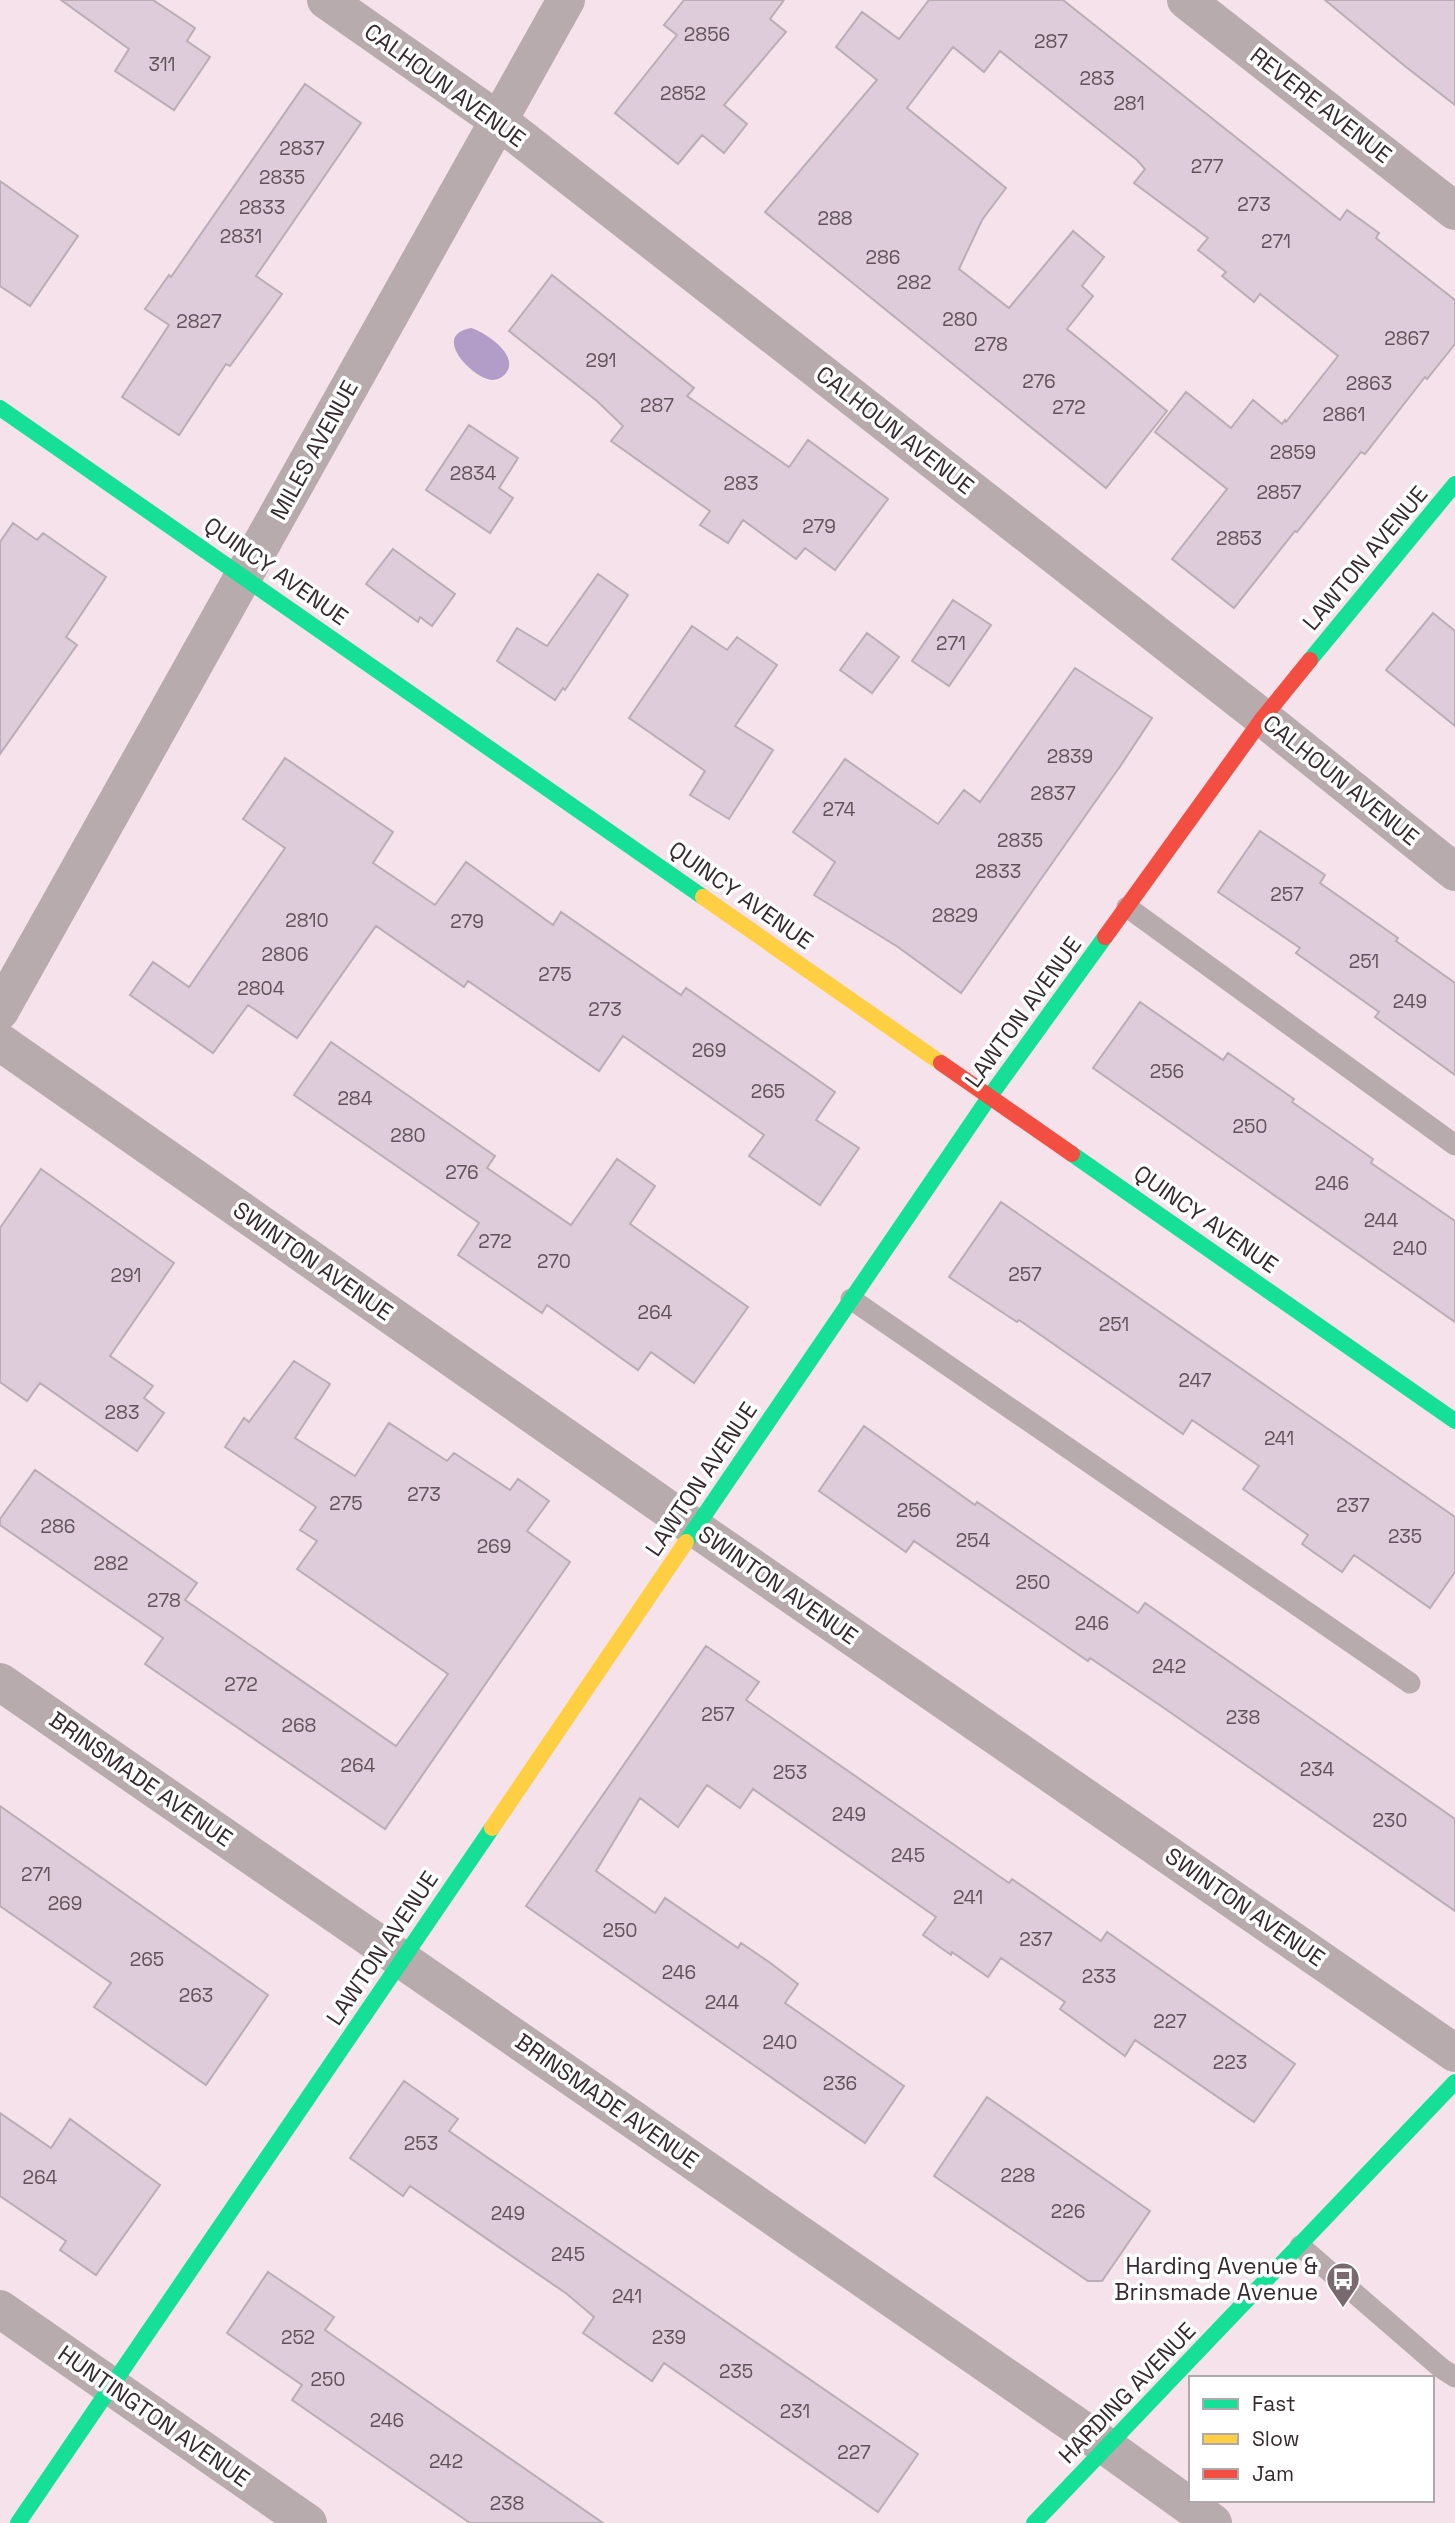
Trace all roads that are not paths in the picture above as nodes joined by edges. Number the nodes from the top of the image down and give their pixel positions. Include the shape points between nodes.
1 (326, 0) edge
2 (566, 0) edge
3 (1186, 0) edge
4 (499, 121) junction
5 (1455, 211) edge
6 (0, 408) edge
7 (1455, 484) edge
8 (243, 576) junction
9 (1263, 718) junction
10 (1455, 872) edge
11 (1127, 907) junction
12 (0, 1011) edge
13 (0, 1042) edge
14 (990, 1096) junction
15 (1455, 1145) edge
16 (851, 1299) junction
17 (1455, 1420) edge
18 (695, 1528) junction
19 (0, 1682) edge
20 (1410, 1683) dead end
21 (402, 1959) junction
22 (1455, 2053) edge
23 (1455, 2082) edge
24 (1300, 2246) junction
25 (0, 2309) edge
26 (1455, 2377) edge
27 (110, 2385) junction
28 (1107, 2447) junction
29 (18, 2523) edge
30 (308, 2523) edge
31 (1034, 2523) edge
32 (1213, 2523) edge

1 - 4 street, CALHOUN AVENUE
2 - 4 street, MILES AVENUE
3 - 5 street, REVERE AVENUE
4 - 8 street, MILES AVENUE
4 - 9 street, CALHOUN AVENUE
6 - 8 street, QUINCY AVENUE
7 - 9 street, LAWTON AVENUE
8 - 12 street, MILES AVENUE
8 - 14 street, QUINCY AVENUE
9 - 10 street, CALHOUN AVENUE
9 - 11 street, LAWTON AVENUE
11 - 14 street, LAWTON AVENUE
11 - 15 lane
13 - 18 street, SWINTON AVENUE
14 - 16 street, LAWTON AVENUE
14 - 17 street, QUINCY AVENUE
16 - 18 street, LAWTON AVENUE
16 - 20 lane
18 - 21 street, LAWTON AVENUE
18 - 22 street, SWINTON AVENUE
19 - 21 street, BRINSMADE AVENUE
21 - 27 street, LAWTON AVENUE
21 - 28 street, BRINSMADE AVENUE
23 - 24 street, HARDING AVENUE
24 - 26 lane
24 - 28 street, HARDING AVENUE
25 - 27 street, HUNTINGTON AVENUE
27 - 29 street, LAWTON AVENUE
27 - 30 street, HUNTINGTON AVENUE
28 - 31 street, HARDING AVENUE
28 - 32 street, BRINSMADE AVENUE

